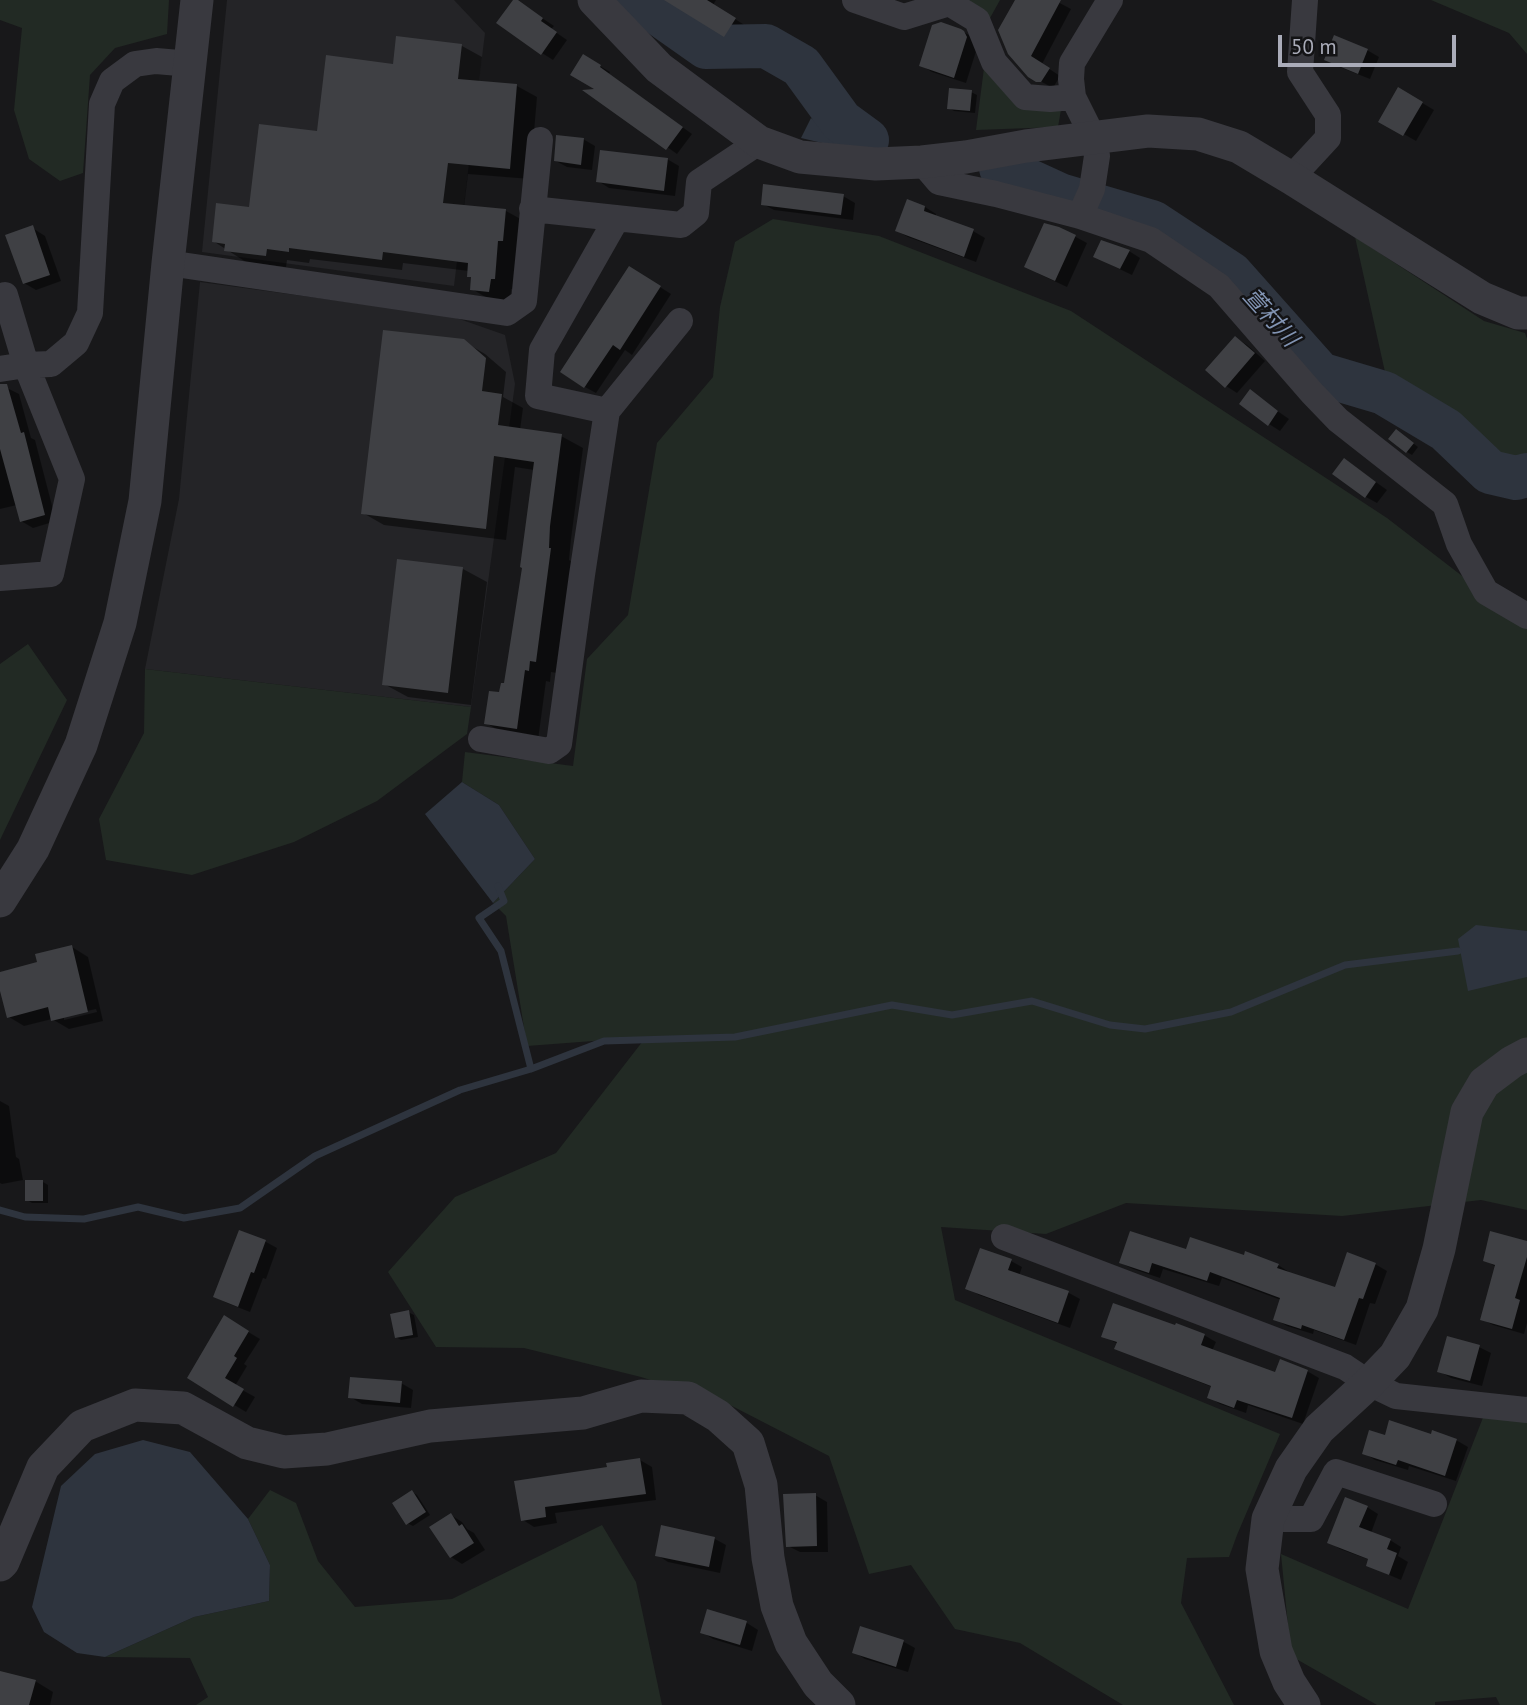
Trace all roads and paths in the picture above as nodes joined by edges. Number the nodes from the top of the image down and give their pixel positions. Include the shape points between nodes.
1 (197, 0) edge
2 (594, 0) edge
3 (855, 0) edge
4 (1110, 0) edge
5 (1305, 0) edge
6 (191, 64) junction
7 (1073, 97) junction
8 (1093, 137) junction
9 (540, 140) dead end
10 (759, 142) junction
11 (922, 162) junction
12 (1291, 178) junction
13 (532, 209) junction
14 (1080, 216) junction
15 (617, 218) junction
16 (168, 263) junction
17 (5, 295) dead end
18 (1527, 313) edge
19 (680, 321) dead end
20 (26, 365) junction
21 (0, 369) edge
22 (607, 411) junction
23 (0, 578) edge
24 (1527, 616) edge
25 (481, 739) dead end
26 (0, 901) edge
27 (1527, 1054) edge
28 (1004, 1237) dead end
29 (1369, 1383) junction
30 (1527, 1410) edge
31 (1434, 1504) dead end
32 (1268, 1519) junction
33 (0, 1565) edge
34 (839, 1705) edge
35 (1304, 1705) edge

1 - 6 street
2 - 10 street via 659,68
3 - 7 street via 904,17 949,3 977,20 994,62 1026,97
4 - 7 street via 1072,63
5 - 12 street via 1300,72 1328,115 1328,138
6 - 16 street
6 - 20 street via 135,64 112,81 102,104 89,313 76,343 51,363
7 - 8 street
8 - 11 street
8 - 12 street via 1149,131 1198,134 1239,147
8 - 14 street via 1097,156 1092,189
9 - 13 street
10 - 11 street via 800,157 876,164
10 - 15 street via 699,181 696,213 681,225
11 - 14 street via 939,182
12 - 18 street via 1482,298
13 - 15 street
13 - 16 street via 524,301 507,313
14 - 24 street via 1151,240 1219,286 1338,420 1445,504 1486,592
15 - 22 street via 542,350 538,396
16 - 26 street via 145,501 120,624 81,745 33,849
17 - 20 street
19 - 22 street
20 - 21 street
20 - 23 street via 72,479 51,574
22 - 25 street via 559,744 549,751
27 - 29 street via 1484,1083 1466,1112 1439,1249 1422,1309 1395,1356
28 - 29 street via 1345,1367
29 - 30 street via 1396,1396
29 - 32 street via 1319,1429 1290,1469
31 - 32 street via 1336,1472 1311,1519
32 - 35 street via 1262,1569 1276,1651
33 - 34 street via 43,1466 82,1426 135,1405 183,1408 247,1443 284,1452 327,1449 430,1426 583,1413 641,1396 688,1398 718,1416 748,1443 761,1485 777,1606 791,1643 818,1684

